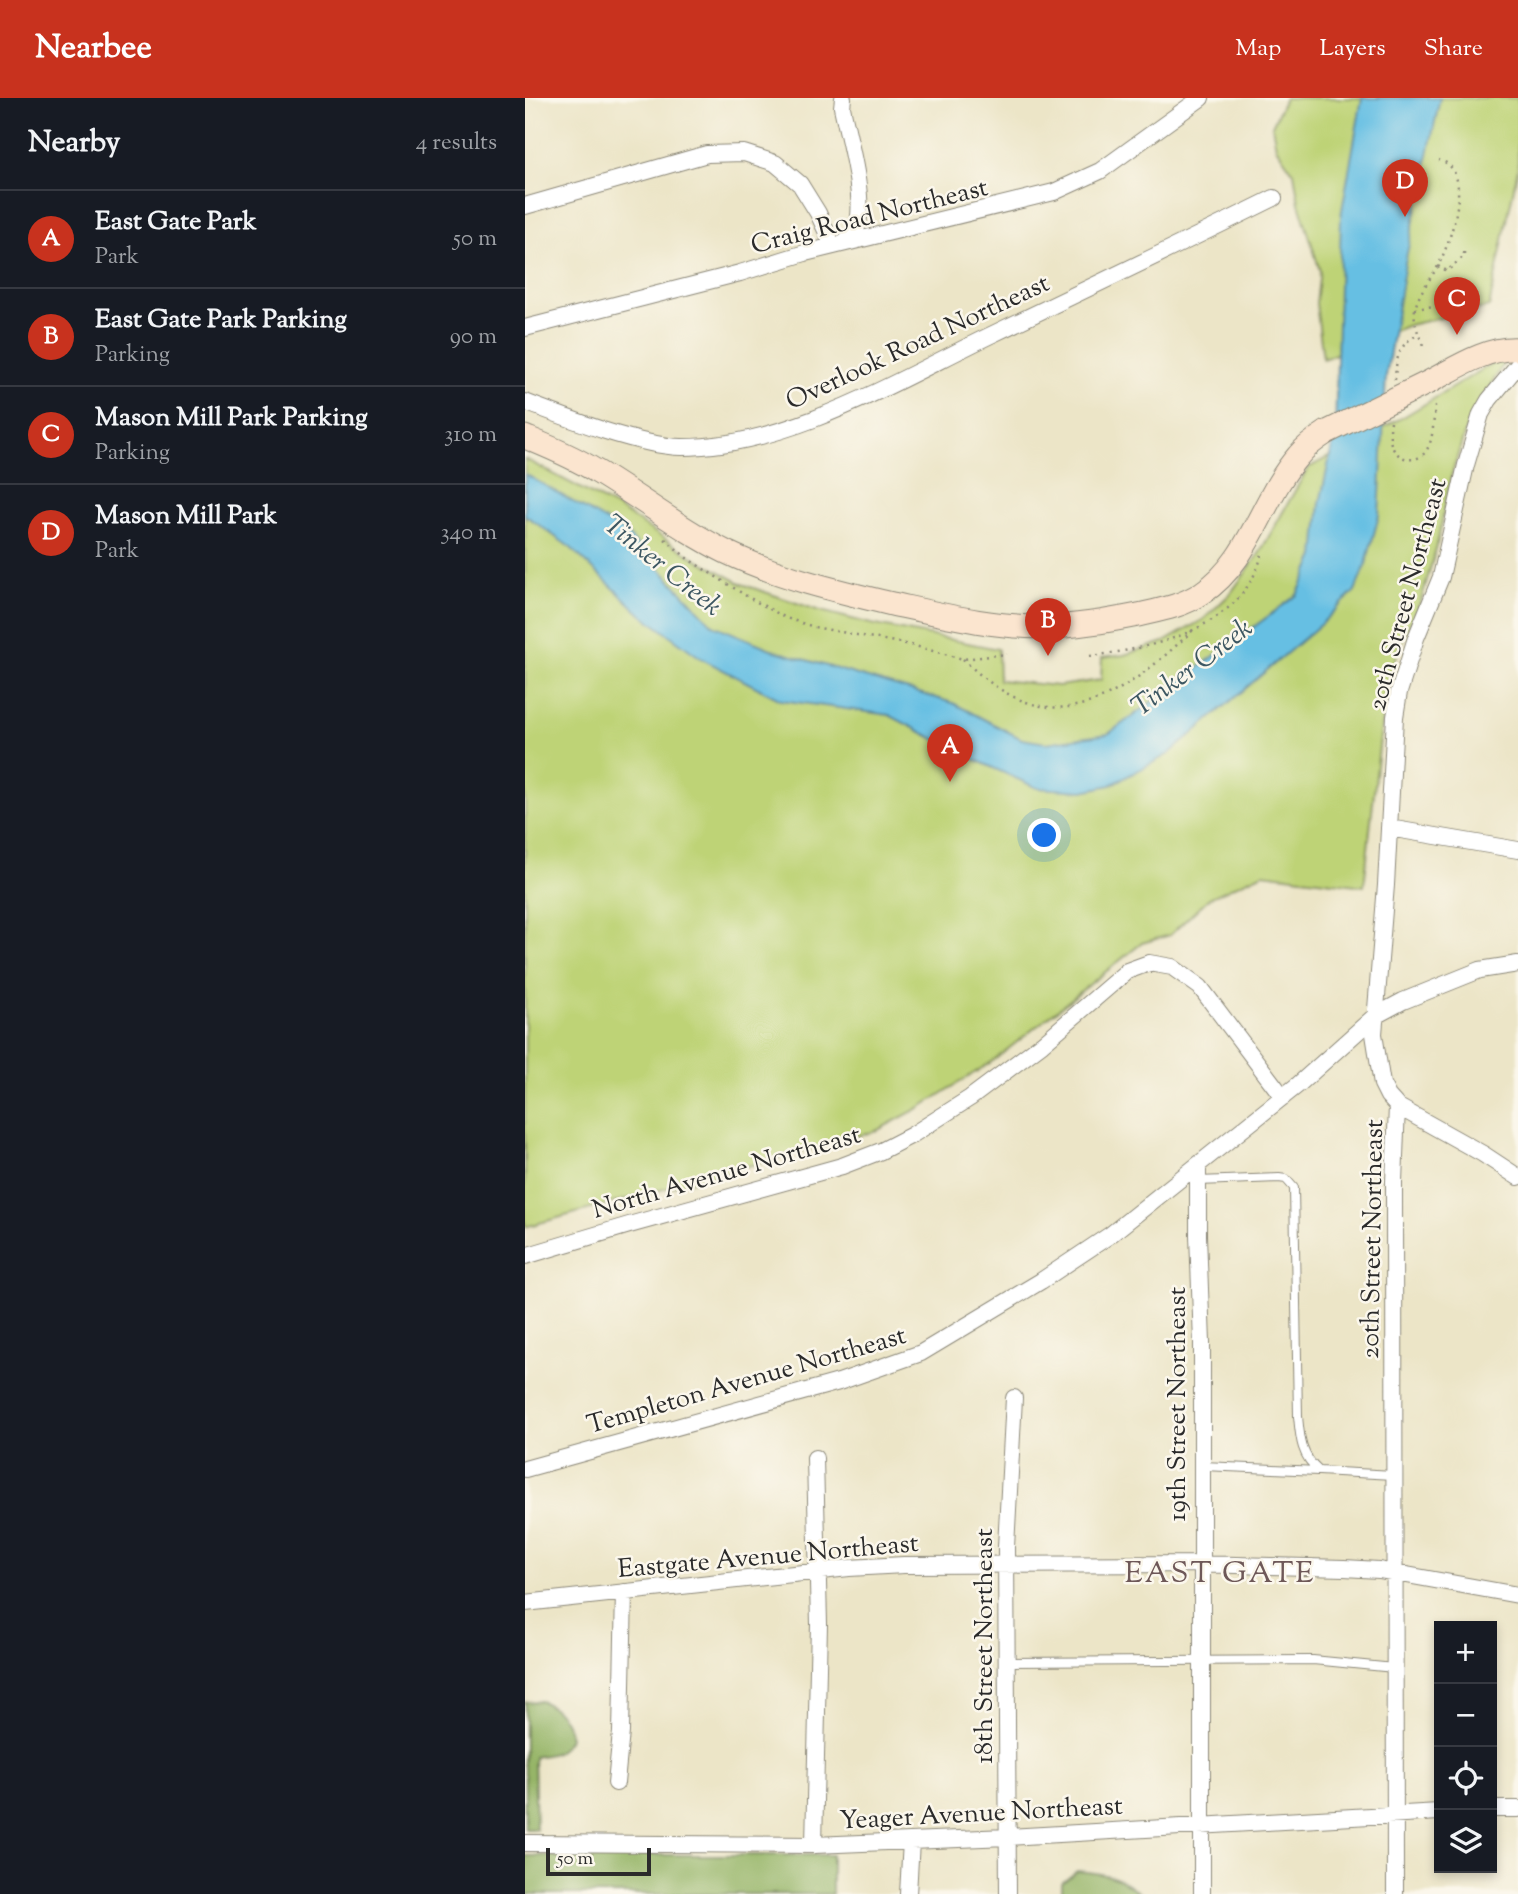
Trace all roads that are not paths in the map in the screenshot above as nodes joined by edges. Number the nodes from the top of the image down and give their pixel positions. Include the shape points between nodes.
1 (843, 98) edge
2 (1201, 98) edge
3 (1275, 198) dead end
4 (525, 206) edge
5 (838, 245) junction
6 (525, 328) edge
7 (1518, 349) edge
8 (1518, 365) edge
9 (525, 402) edge
10 (525, 437) edge
11 (1389, 828) junction
12 (1518, 850) edge
13 (1518, 964) edge
14 (1375, 1016) junction
15 (1283, 1097) junction
16 (1397, 1106) junction
17 (1198, 1174) junction
18 (1518, 1177) edge
19 (525, 1256) edge
20 (1014, 1398) dead end
21 (815, 1458) dead end
22 (1202, 1466) junction
23 (525, 1469) edge
24 (1319, 1471) junction
25 (1394, 1475) junction
26 (1201, 1564) junction
27 (1007, 1566) junction
28 (817, 1572) junction
29 (1394, 1573) junction
30 (624, 1592) junction
31 (1518, 1595) edge
32 (525, 1603) edge
33 (1201, 1661) junction
34 (1008, 1662) junction
35 (1394, 1668) junction
36 (617, 1783) dead end
37 (1497, 1809) edge
38 (1518, 1809) edge
39 (1434, 1812) edge
40 (1395, 1815) junction
41 (1202, 1826) junction
42 (1007, 1838) junction
43 (911, 1841) junction
44 (525, 1843) edge
45 (814, 1844) junction
46 (908, 1894) edge
47 (1008, 1894) edge
48 (1202, 1894) edge
49 (1395, 1894) edge

1 - 5 street via 859,203 852,237
2 - 5 street, Craig Road Northeast via 1075,184
3 - 9 street, Overlook Road Northeast via 850,403 776,432 703,446 656,444
4 - 5 street via 708,154 744,153 775,163 800,184
5 - 6 street, Craig Road Northeast
7 - 10 street, bridge via 1472,360 1327,432 1299,454 1237,557 1201,594 1167,609 1048,627 937,614 746,561 595,470
8 - 11 street, 20th Street Northeast via 1481,414 1441,578 1405,668 1395,717
11 - 12 street
11 - 14 street, 20th Street Northeast
13 - 14 street, Templeton Avenue Northeast via 1480,970
14 - 15 street, Templeton Avenue Northeast
14 - 16 street, 20th Street Northeast via 1382,1084
15 - 17 street, Templeton Avenue Northeast
15 - 19 street, North Avenue Northeast via 1200,987 1172,967 1149,963 1127,971 970,1098 881,1151
16 - 18 street
16 - 25 street, 20th Street Northeast
17 - 22 street, 19th Street Northeast
17 - 23 street, Templeton Avenue Northeast via 1041,1281 921,1353 839,1382
17 - 24 lane via 1286,1179 1294,1188 1298,1416 1304,1453
20 - 27 street, 18th Street Northeast
21 - 28 street
22 - 24 lane
22 - 26 street, 19th Street Northeast
24 - 25 lane
25 - 29 street, 20th Street Northeast
26 - 27 street, Eastgate Avenue Northeast
26 - 29 street, Eastgate Avenue Northeast
26 - 33 street, 19th Street Northeast
27 - 28 street, Eastgate Avenue Northeast via 904,1565
27 - 34 street, 18th Street Northeast
28 - 30 street, Eastgate Avenue Northeast
28 - 45 street
29 - 31 street, Eastgate Avenue Northeast
29 - 35 street, 20th Street Northeast
30 - 32 street, Eastgate Avenue Northeast
30 - 36 street
33 - 34 lane
33 - 35 lane via 1313,1660
33 - 41 street, 19th Street Northeast
34 - 42 street, 18th Street Northeast
35 - 40 street, 20th Street Northeast
37 - 38 street
39 - 40 street, Yeager Avenue Northeast
40 - 41 street, Yeager Avenue Northeast
40 - 49 street, 20th Street Northeast
41 - 42 street, Yeager Avenue Northeast
41 - 48 street, 19th Street Northeast
42 - 43 street, Yeager Avenue Northeast
42 - 47 street, 18th Street Northeast
43 - 45 street, Yeager Avenue Northeast
43 - 46 street
44 - 45 street, Yeager Avenue Northeast

